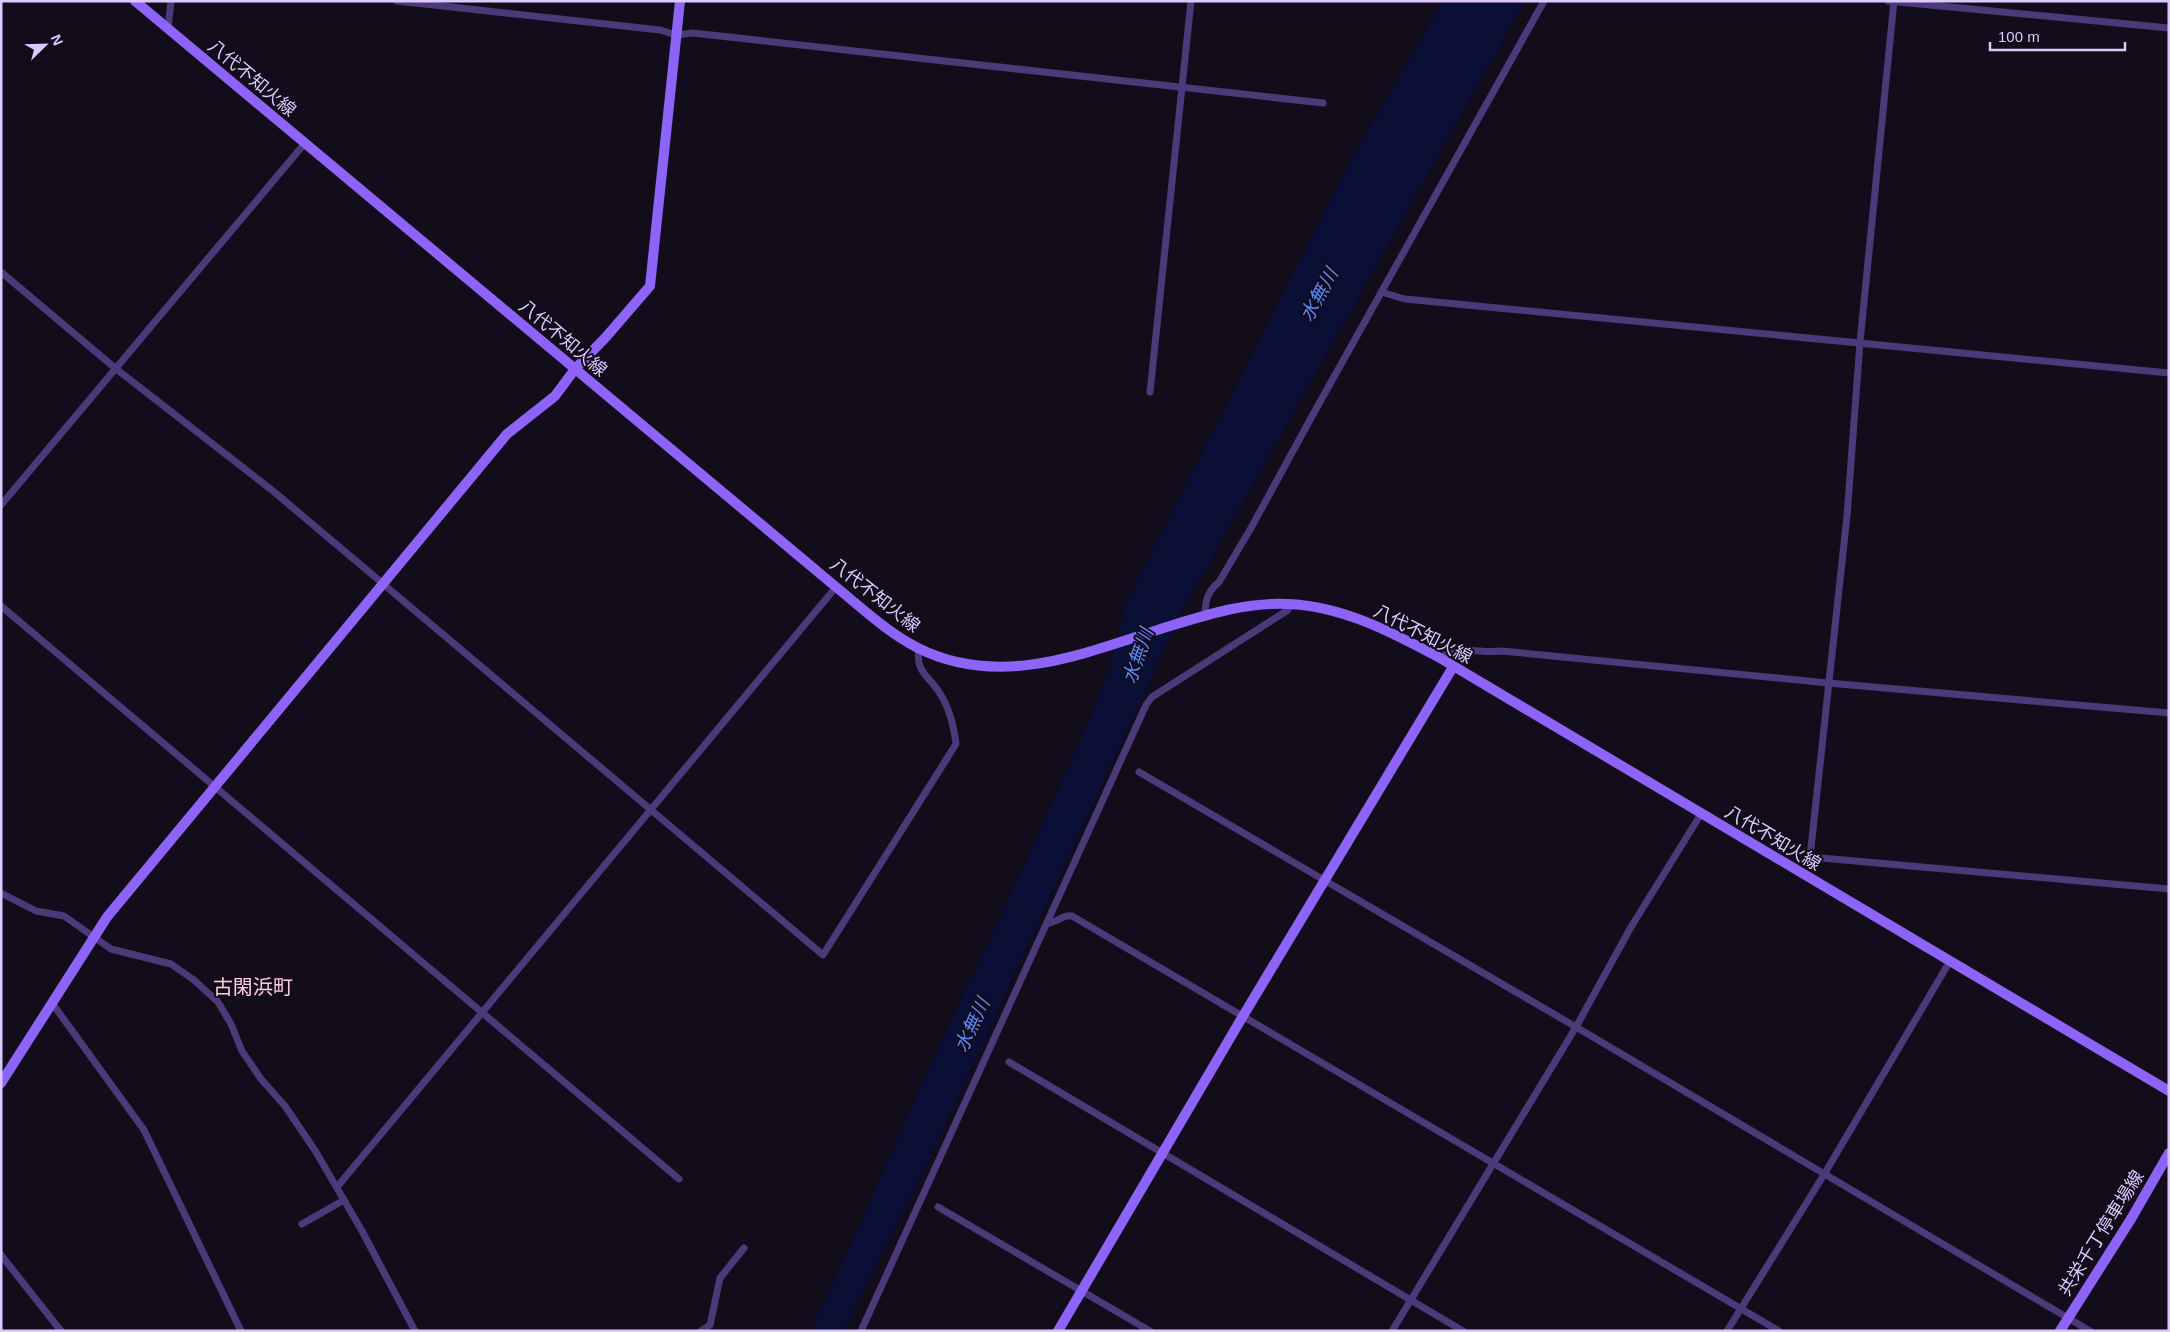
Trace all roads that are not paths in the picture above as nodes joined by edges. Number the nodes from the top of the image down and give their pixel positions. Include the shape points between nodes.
1 (135, 1) edge
2 (171, 1) edge
3 (397, 1) edge
4 (680, 1) edge
5 (1191, 1) edge
6 (1544, 1) edge
7 (1888, 1) edge
8 (1894, 2) edge
9 (168, 28) junction
10 (2169, 28) edge
11 (676, 35) junction
12 (1182, 88) junction
13 (1323, 103) dead end
14 (305, 143) junction
15 (1, 272) edge
16 (1381, 292) junction
17 (1860, 342) junction
18 (116, 368) junction
19 (575, 369) junction
20 (2169, 373) edge
21 (1150, 392) dead end
22 (1, 505) edge
23 (384, 585) junction
24 (836, 587) junction
25 (1290, 604) junction
26 (1, 606) edge
27 (1201, 616) junction
28 (919, 648) junction
29 (1440, 658) junction
30 (1453, 667) junction
31 (1828, 683) junction
32 (2169, 713) edge
33 (1138, 772) dead end
34 (214, 788) junction
35 (651, 810) junction
36 (1702, 814) junction
37 (1325, 880) junction
38 (2169, 889) edge
39 (1, 893) edge
40 (1048, 923) junction
41 (94, 938) junction
42 (1950, 961) junction
43 (52, 1004) junction
44 (481, 1012) junction
45 (1243, 1016) junction
46 (1576, 1027) junction
47 (1009, 1062) dead end
48 (1, 1082) edge
49 (2169, 1091) edge
50 (1163, 1152) junction
51 (2169, 1153) edge
52 (1492, 1163) junction
53 (1825, 1173) junction
54 (679, 1179) dead end
55 (337, 1187) junction
56 (344, 1200) junction
57 (938, 1207) dead end
58 (302, 1224) dead end
59 (744, 1248) dead end
60 (1, 1255) edge
61 (1082, 1290) junction
62 (1411, 1300) junction
63 (1741, 1308) junction
64 (2067, 1318) junction
65 (61, 1331) edge
66 (241, 1331) edge
67 (414, 1331) edge
68 (701, 1331) edge
69 (861, 1331) edge
70 (1058, 1331) edge
71 (1150, 1331) edge
72 (1392, 1331) edge
73 (1463, 1331) edge
74 (1727, 1331) edge
75 (1779, 1331) edge
76 (2060, 1331) edge
77 (2090, 1331) edge

1 - 9 main road, 八代不知火線
2 - 9 street
3 - 11 street via 660,30
4 - 11 main road
5 - 12 street
6 - 16 street
7 - 8 street
8 - 10 street
8 - 17 street
9 - 14 main road, 八代不知火線
11 - 12 street via 693,33
11 - 19 main road via 650,286
12 - 13 street
12 - 21 street
14 - 18 street
14 - 19 main road, 八代不知火線
15 - 18 street
16 - 17 street via 1405,298
16 - 27 street via 1251,528 1206,598
17 - 20 street
17 - 31 street via 1847,516
18 - 22 street
18 - 23 street via 273,491
19 - 23 main road via 555,396 507,434
19 - 24 main road, 八代不知火線
23 - 34 main road
23 - 35 street
24 - 28 main road, 八代不知火線 via 898,636
24 - 35 street
25 - 27 main road, 八代不知火線 via 1246,606
25 - 29 main road, 八代不知火線 via 1383,628
25 - 40 street via 1288,610 1146,704
26 - 34 street
27 - 28 main road, 八代不知火線 via 1033,666 972,667
28 - 35 street via 917,659 920,669 940,693 956,744 823,955
29 - 30 main road, 八代不知火線
29 - 31 street via 1455,649 1502,651
30 - 36 main road, 八代不知火線
30 - 37 main road
31 - 32 street
31 - 38 street via 1810,857
33 - 37 street
34 - 41 main road via 107,917
34 - 44 street
35 - 44 street
36 - 42 main road, 八代不知火線
36 - 46 street via 1631,927
37 - 45 main road
37 - 46 street
39 - 41 street via 36,911 64,916
40 - 45 street via 1072,916
40 - 69 street
41 - 43 main road
41 - 55 street via 111,949 170,964 218,1002 242,1051 295,1121
42 - 49 main road, 八代不知火線
42 - 53 street
43 - 48 main road
43 - 66 street via 144,1130
44 - 54 street
44 - 55 street
45 - 50 main road
45 - 52 street
46 - 52 street
46 - 53 street
47 - 50 street
50 - 61 main road
50 - 62 street
51 - 64 main road, 共栄千丁停車場線
52 - 62 street
52 - 63 street
53 - 63 street
53 - 64 street
55 - 56 street
56 - 58 street
56 - 67 street
57 - 61 street
59 - 68 street via 720,1278 710,1325
60 - 65 street
61 - 70 main road
61 - 71 street
62 - 72 street
62 - 73 street
63 - 74 street
63 - 75 street
64 - 76 main road, 共栄千丁停車場線
64 - 77 street

